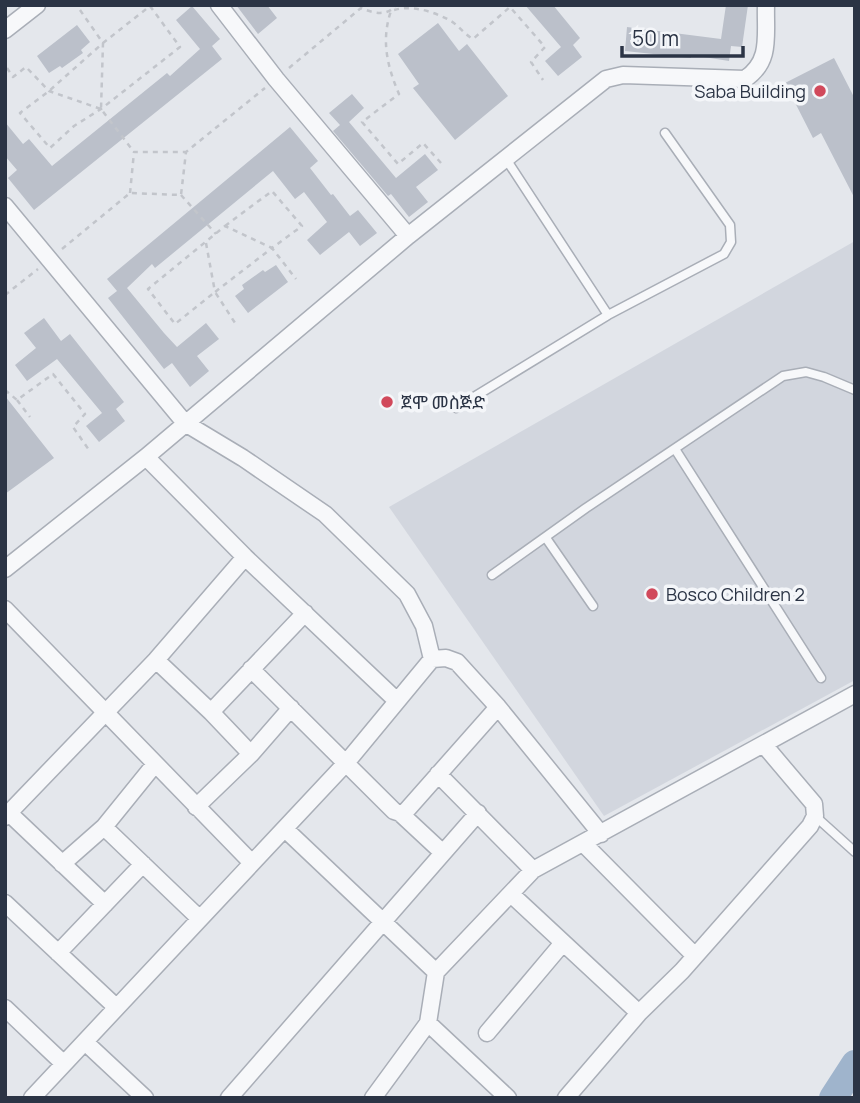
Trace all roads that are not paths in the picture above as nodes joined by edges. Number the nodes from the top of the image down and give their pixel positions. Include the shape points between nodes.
1 (37, 5) edge
2 (219, 5) edge
3 (766, 5) edge
4 (5, 30) edge
5 (665, 133) dead end
6 (506, 159) junction
7 (5, 206) edge
8 (408, 236) junction
9 (608, 315) junction
10 (855, 390) edge
11 (456, 408) dead end
12 (185, 423) junction
13 (675, 449) junction
14 (146, 457) junction
15 (546, 538) junction
16 (245, 557) junction
17 (5, 569) edge
18 (492, 575) dead end
19 (593, 606) dead end
20 (5, 609) edge
21 (305, 612) junction
22 (432, 659) junction
23 (156, 660) junction
24 (251, 668) junction
25 (821, 678) dead end
26 (855, 694) edge
27 (396, 700) junction
28 (291, 708) junction
29 (498, 708) junction
30 (211, 712) junction
31 (106, 714) junction
32 (764, 745) junction
33 (251, 754) junction
34 (346, 763) junction
35 (155, 765) junction
36 (438, 774) junction
37 (196, 807) junction
38 (400, 813) junction
39 (478, 813) junction
40 (7, 815) edge
41 (815, 816) junction
42 (104, 827) junction
43 (285, 829) junction
44 (601, 834) junction
45 (583, 843) junction
46 (855, 852) edge
47 (443, 853) junction
48 (251, 862) junction
49 (62, 864) junction
50 (143, 864) junction
51 (533, 870) junction
52 (511, 894) junction
53 (104, 904) junction
54 (7, 909) edge
55 (200, 918) junction
56 (382, 922) junction
57 (562, 944) junction
58 (58, 953) junction
59 (695, 956) junction
60 (436, 972) junction
61 (116, 1007) junction
62 (5, 1008) edge
63 (639, 1013) junction
64 (428, 1023) junction
65 (487, 1033) dead end
66 (85, 1042) junction
67 (63, 1063) junction
68 (32, 1098) edge
69 (145, 1098) edge
70 (229, 1098) edge
71 (373, 1098) edge
72 (508, 1098) edge
73 (566, 1098) edge

1 - 4 street
2 - 8 street
3 - 6 street via 764,58 758,71 745,79 623,75 606,79
5 - 9 lane via 730,225 731,242 724,254
6 - 8 street
6 - 9 lane
7 - 12 street
8 - 12 street
9 - 11 lane
10 - 13 lane via 806,372 783,376
12 - 14 street
12 - 22 street via 325,514 407,594 424,626
13 - 15 lane
13 - 25 lane
14 - 16 street
14 - 17 street
15 - 18 lane
15 - 19 lane
16 - 21 street
16 - 23 street
20 - 31 street
21 - 24 street
21 - 27 street
22 - 27 street
22 - 29 street via 457,662
23 - 30 street
23 - 31 street
24 - 28 street
24 - 30 street
26 - 32 street
27 - 34 street
28 - 33 street
28 - 34 street
29 - 36 street
29 - 44 street
30 - 33 street
31 - 35 street
31 - 40 street
32 - 41 street via 814,804
32 - 44 street
33 - 37 street
34 - 38 street
34 - 43 street
35 - 37 street
35 - 42 street
36 - 38 street via 407,811
36 - 39 street
37 - 48 street
38 - 47 street
39 - 47 street
39 - 51 street
40 - 49 street
41 - 46 lane
41 - 59 street
42 - 49 street
42 - 50 street
43 - 48 street
43 - 56 street
44 - 45 street
45 - 51 street
45 - 59 street
47 - 56 street
48 - 55 street
49 - 53 street
50 - 53 street
50 - 55 street
51 - 52 street
52 - 57 street
52 - 60 street
53 - 58 street
54 - 58 street
55 - 61 street
56 - 60 street
56 - 70 street
57 - 63 street
57 - 65 street
58 - 61 street
59 - 63 street
60 - 64 street
61 - 66 street
62 - 67 street
63 - 73 street
64 - 71 street
64 - 72 street
66 - 67 street
66 - 69 street
67 - 68 street

